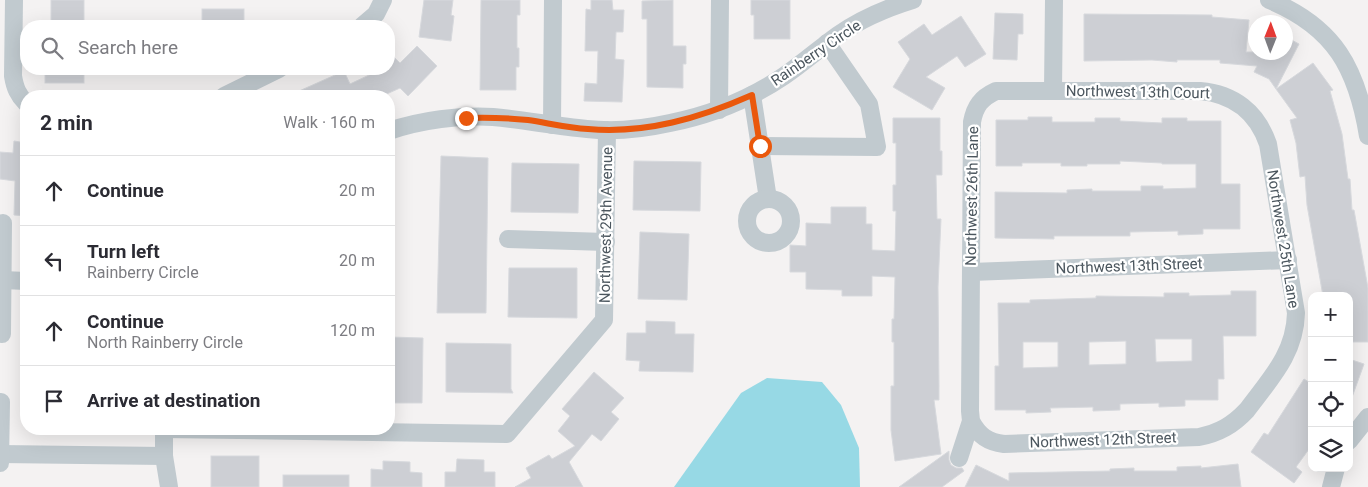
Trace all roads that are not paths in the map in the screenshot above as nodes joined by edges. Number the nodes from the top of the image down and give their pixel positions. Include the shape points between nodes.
1 (14, 0) edge
2 (383, 0) edge
3 (553, 0) edge
4 (720, 0) edge
5 (913, 0) edge
6 (1054, 0) edge
7 (1270, 0) edge
8 (887, 5) edge
9 (369, 20) edge
10 (827, 43) junction
11 (267, 75) edge
12 (236, 90) edge
13 (1053, 90) junction
14 (20, 95) edge
15 (752, 95) junction
16 (1222, 95) joint
17 (719, 110) junction
18 (552, 125) junction
19 (395, 130) edge
20 (607, 130) junction
21 (1368, 136) edge
22 (760, 146) junction
23 (768, 199) dead end
24 (3, 223) dead end
25 (508, 239) dead end
26 (606, 242) junction
27 (1288, 260) junction
28 (971, 272) junction
29 (2, 280) junction
30 (20, 280) edge
31 (2, 334) dead end
32 (1, 402) edge
33 (1368, 416) edge
34 (1240, 418) joint
35 (971, 421) junction
36 (395, 432) edge
37 (164, 435) edge
38 (1353, 436) edge
39 (0, 454) edge
40 (164, 456) junction
41 (958, 458) dead end
42 (0, 463) edge
43 (1335, 472) edge
44 (169, 487) edge
45 (1331, 487) edge

1 - 14 street via 13,76
2 - 9 street
3 - 18 street
4 - 17 street
5 - 8 street, Rainberry Circle
6 - 13 street
7 - 21 street via 1304,18 1342,57 1361,97
8 - 10 street, Rainberry Circle
10 - 15 street, Rainberry Circle via 784,76
10 - 22 street via 869,104 877,146
11 - 12 street
13 - 16 street, Northwest 13th Court via 1200,91
13 - 28 street, Northwest 26th Lane via 996,91 986,95 974,112
15 - 17 street, Rainberry Circle
15 - 22 street
16 - 27 street, Northwest 25th Lane via 1247,110 1264,133
17 - 20 street, Rainberry Circle via 667,124
18 - 19 street, Rainberry Circle via 528,120 466,118 430,121
18 - 20 street, Rainberry Circle
20 - 26 street, Northwest 29th Avenue
22 - 23 street
24 - 29 street
25 - 26 street
26 - 36 street, Northwest 29th Avenue via 604,320 508,434
27 - 28 street, Northwest 13th Street
27 - 34 street, Northwest 25th Lane via 1296,312 1291,344 1282,362
28 - 35 street, Northwest 26th Lane
29 - 30 street
29 - 31 street
32 - 39 street
33 - 38 street
34 - 35 street, Northwest 12th Street via 1221,431 1199,437 1004,444 984,438
35 - 41 street, Northwest 26th Lane
37 - 40 street
39 - 40 street
39 - 42 street
40 - 44 street
43 - 45 street

